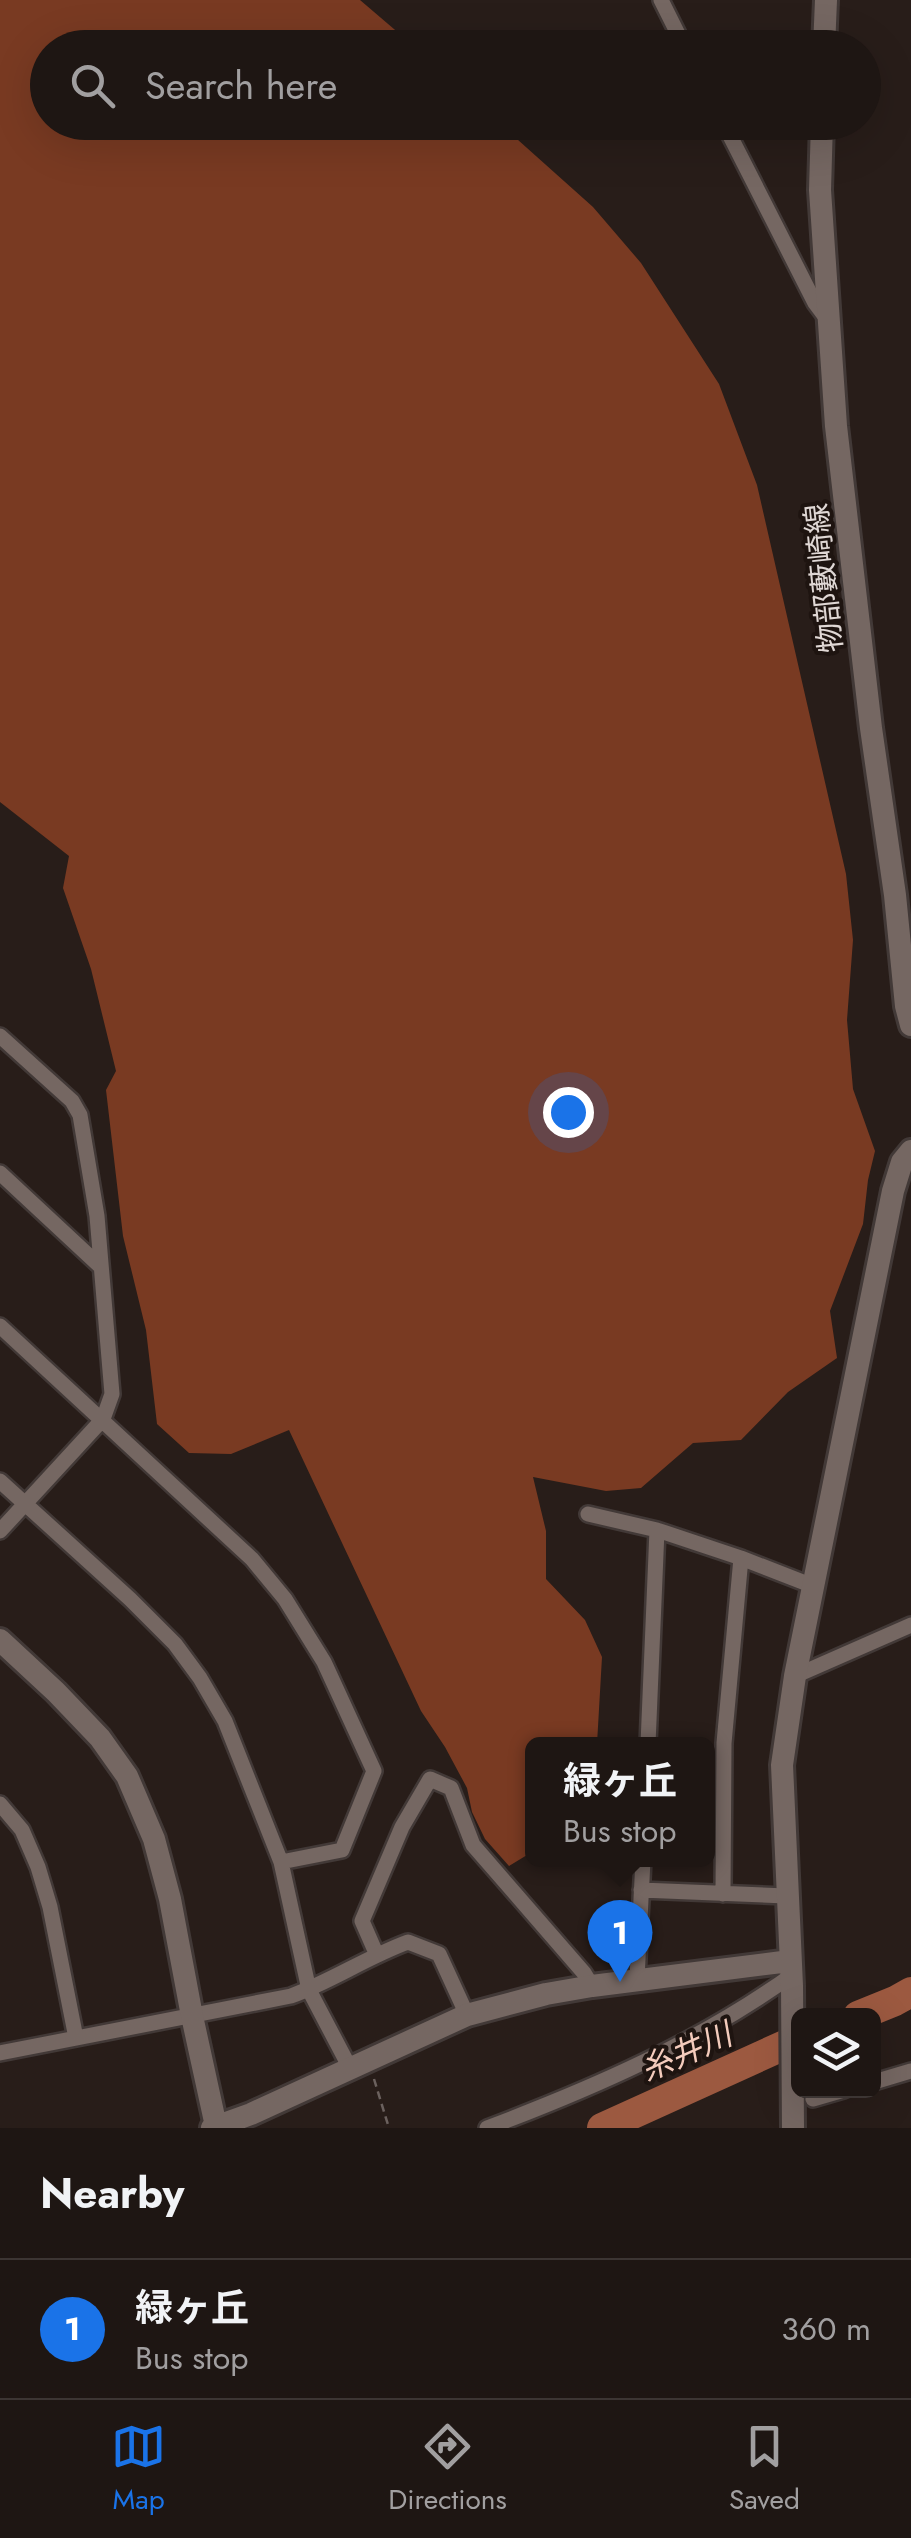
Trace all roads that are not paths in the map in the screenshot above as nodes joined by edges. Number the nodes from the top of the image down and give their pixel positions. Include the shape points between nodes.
1 (661, 0) edge
2 (826, 0) edge
3 (676, 30) edge
4 (825, 30) edge
5 (732, 140) edge
6 (821, 140) edge
7 (829, 322) junction
8 (911, 1025) edge
9 (0, 1036) edge
10 (911, 1152) edge
11 (0, 1172) edge
12 (101, 1267) junction
13 (0, 1326) edge
14 (103, 1420) junction
15 (0, 1482) edge
16 (25, 1504) junction
17 (588, 1514) dead end
18 (657, 1530) junction
19 (0, 1531) edge
20 (741, 1558) junction
21 (812, 1586) junction
22 (911, 1625) edge
23 (0, 1640) edge
24 (795, 1676) junction
25 (648, 1737) edge
26 (0, 1804) edge
27 (281, 1862) junction
28 (642, 1867) edge
29 (641, 1890) junction
30 (723, 1894) junction
31 (786, 1896) junction
32 (376, 1954) junction
33 (791, 1974) junction
34 (637, 1978) junction
35 (592, 1986) junction
36 (309, 1990) junction
37 (468, 2015) junction
38 (192, 2016) junction
39 (76, 2038) junction
40 (0, 2053) edge
41 (350, 2068) junction
42 (911, 2071) edge
43 (881, 2080) edge
44 (816, 2098) edge
45 (813, 2099) dead end
46 (214, 2127) edge
47 (486, 2128) edge
48 (793, 2128) edge

1 - 3 street
2 - 4 street
5 - 7 street
6 - 7 street, 物部藪崎線
7 - 8 street, 物部藪崎線 via 871,728
9 - 12 street via 80,1115
10 - 21 street via 893,1191
11 - 12 street
12 - 14 street via 112,1394
13 - 14 street
14 - 16 street
14 - 27 street via 252,1559 285,1599 324,1662 374,1771 342,1850
15 - 16 street
16 - 19 street
16 - 27 street via 175,1644 200,1678 225,1720
17 - 18 street
18 - 20 street
18 - 25 street
20 - 21 street
20 - 30 street via 724,1743
21 - 24 street
22 - 24 street
23 - 38 street via 100,1738 127,1776 154,1838
24 - 31 street via 782,1765
26 - 39 street via 22,1830 38,1867
27 - 36 street
28 - 29 street
29 - 30 street
29 - 34 street
30 - 31 street
31 - 33 street
32 - 35 street via 362,1922 430,1779 451,1788 473,1845
32 - 36 street
32 - 37 street via 408,1942 440,1954
33 - 34 street
33 - 47 street via 652,2059
33 - 48 street
34 - 35 street
35 - 37 street
36 - 38 street
36 - 41 street
37 - 41 street
38 - 39 street
38 - 46 street
39 - 40 street
41 - 46 street
42 - 43 street
44 - 45 street

